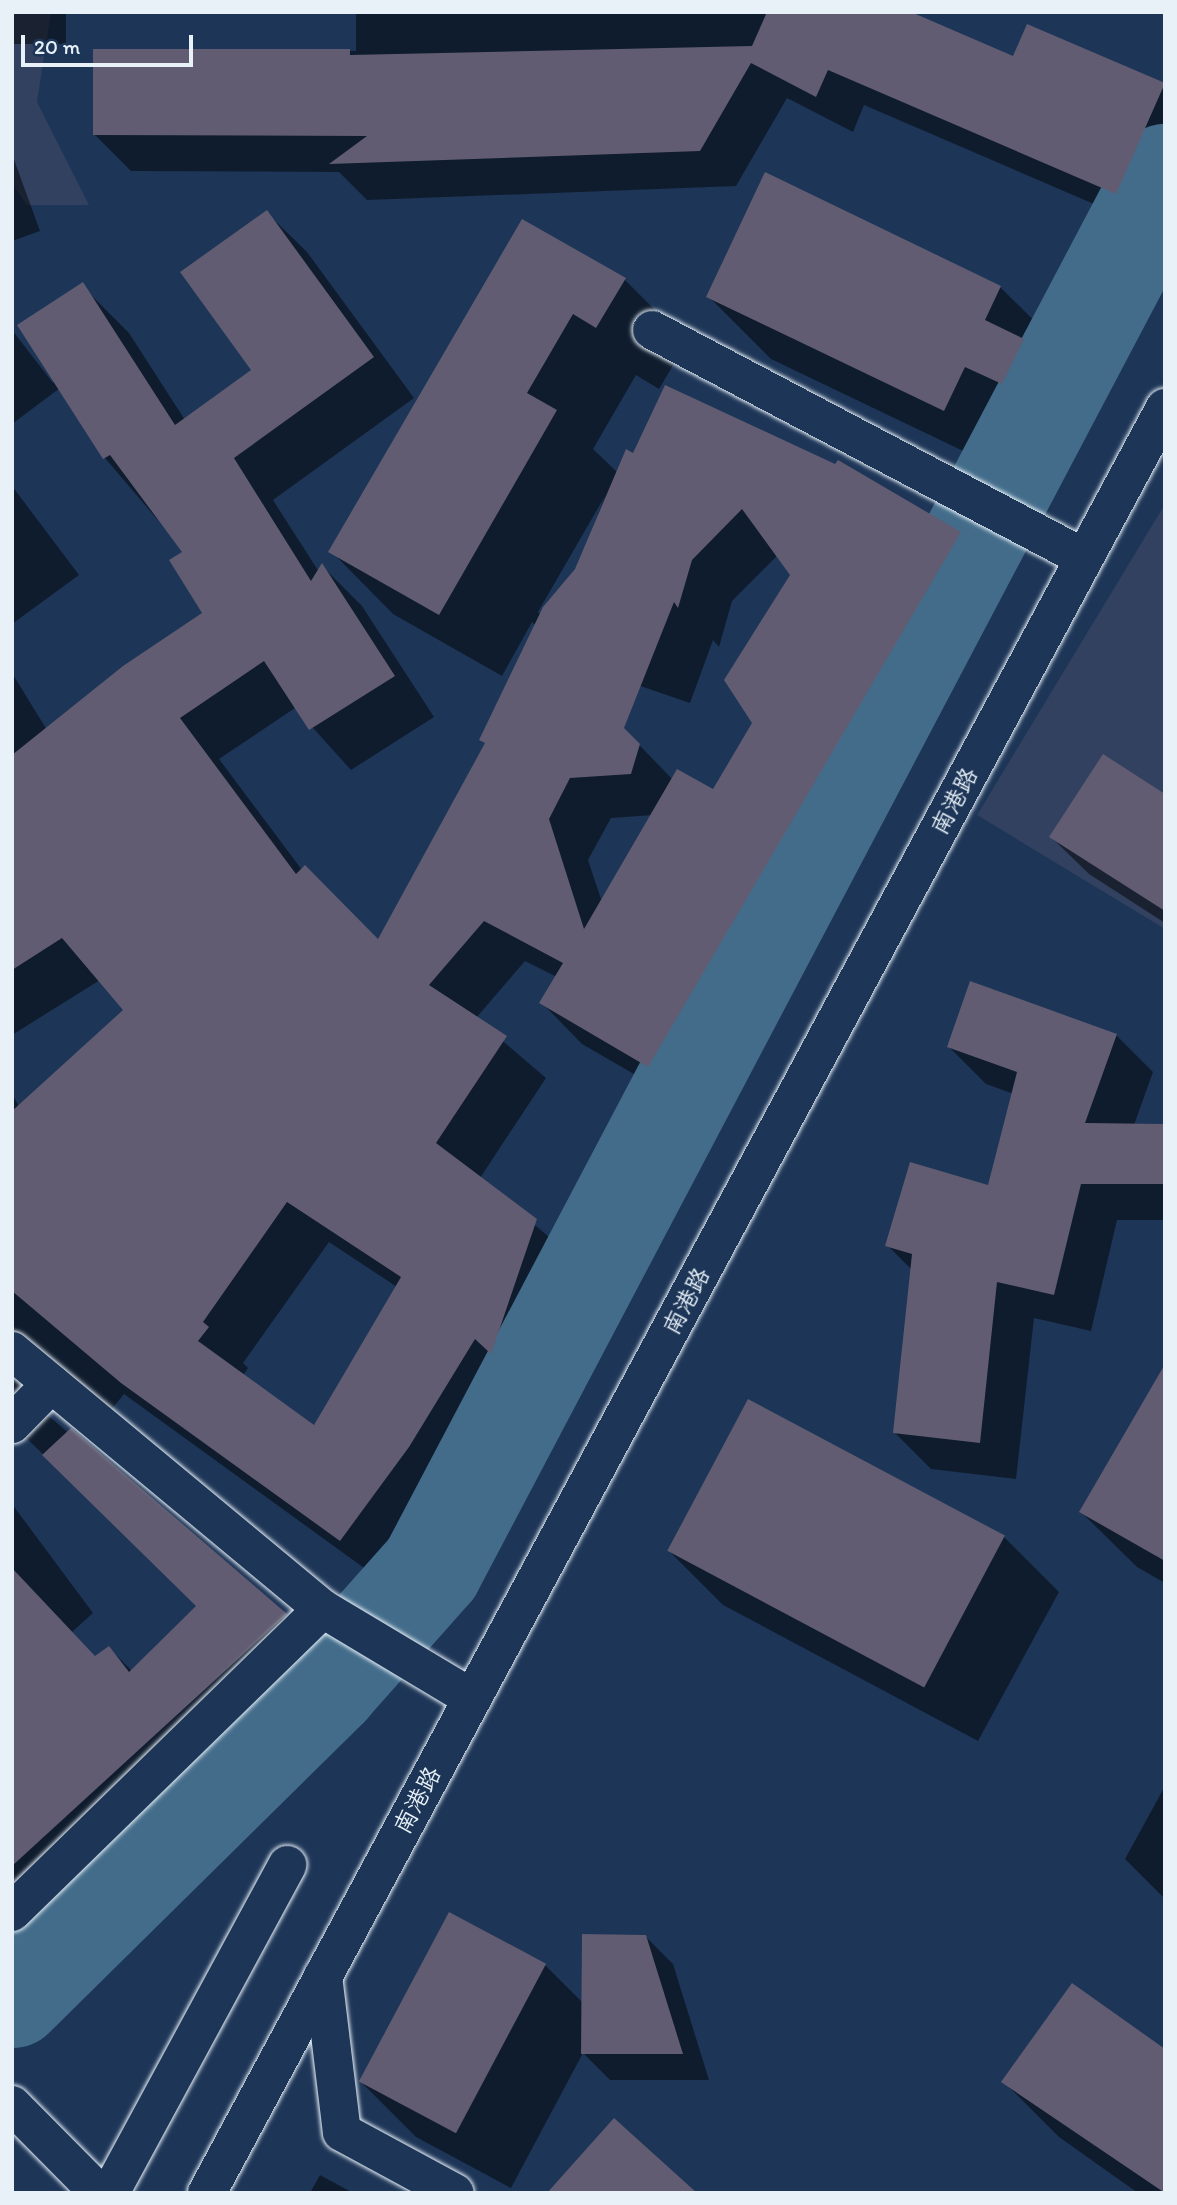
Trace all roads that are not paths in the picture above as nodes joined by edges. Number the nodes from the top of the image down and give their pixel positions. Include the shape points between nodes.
1 (652, 330) dead end
2 (1165, 408) edge
3 (1082, 557) junction
4 (12, 1351) edge
5 (51, 1384) junction
6 (12, 1424) edge
7 (323, 1609) junction
8 (470, 1697) junction
9 (287, 1865) dead end
10 (12, 1912) edge
11 (323, 1976) junction
12 (12, 2105) edge
13 (99, 2193) edge
14 (110, 2193) edge
15 (207, 2193) edge
16 (455, 2193) edge

1 - 3 street
2 - 3 street, 南港路
3 - 8 street, 南港路
4 - 5 street
5 - 6 street
5 - 7 street
7 - 8 street
7 - 10 street
8 - 11 street, 南港路
9 - 14 street
11 - 15 street, 南港路
11 - 16 street via 342,2132
12 - 13 street

